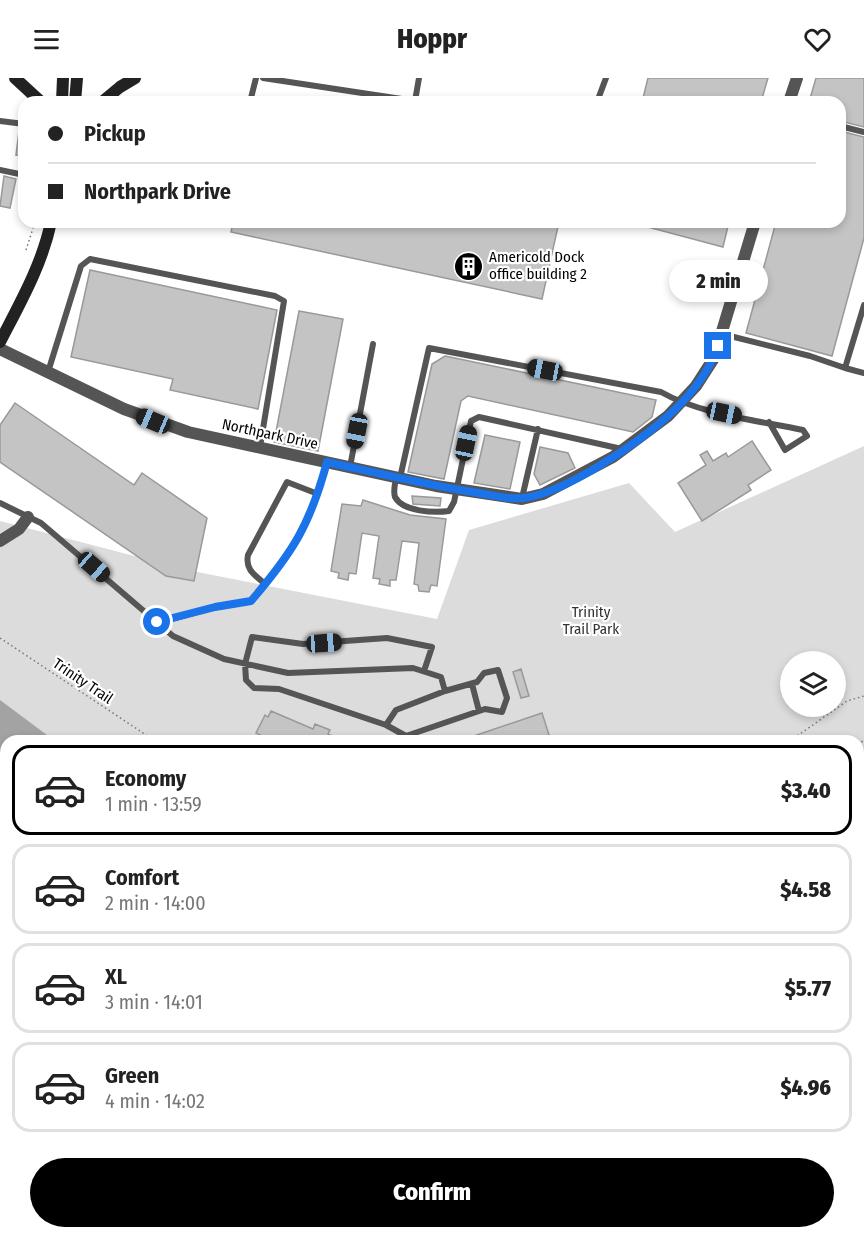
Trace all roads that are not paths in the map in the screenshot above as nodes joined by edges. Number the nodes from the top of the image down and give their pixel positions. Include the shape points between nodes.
1 (15, 78) edge
2 (63, 78) edge
3 (76, 78) edge
4 (135, 78) edge
5 (256, 78) edge
6 (262, 78) edge
7 (419, 78) edge
8 (606, 78) edge
9 (797, 78) edge
10 (34, 96) edge
11 (62, 96) edge
12 (75, 96) edge
13 (109, 96) edge
14 (252, 96) edge
15 (378, 96) edge
16 (418, 96) edge
17 (599, 96) edge
18 (791, 96) edge
19 (0, 121) edge
20 (18, 123) edge
21 (846, 128) edge
22 (864, 132) edge
23 (0, 170) edge
24 (18, 174) edge
25 (50, 228) edge
26 (753, 228) edge
27 (864, 305) edge
28 (722, 334) junction
29 (0, 342) edge
30 (373, 344) dead end
31 (0, 349) edge
32 (844, 368) junction
33 (48, 372) junction
34 (864, 373) edge
35 (680, 403) junction
36 (769, 422) junction
37 (538, 429) junction
38 (260, 447) junction
39 (623, 449) junction
40 (327, 462) junction
41 (350, 467) junction
42 (398, 478) junction
43 (457, 489) junction
44 (318, 494) junction
45 (522, 499) junction
46 (0, 503) edge
47 (28, 516) junction
48 (0, 541) edge
49 (266, 584) junction
50 (157, 622) junction
51 (245, 664) junction
52 (424, 671) junction
53 (472, 684) junction
54 (445, 691) junction
55 (479, 711) junction
56 (386, 725) junction

1 - 10 street
2 - 11 street
3 - 12 street
4 - 13 street
5 - 14 lane
6 - 15 lane
7 - 16 lane
8 - 17 lane
9 - 18 street
19 - 20 lane
21 - 22 lane
23 - 24 lane
25 - 29 street via 33,278
26 - 28 street, Northpark Drive
27 - 32 lane
28 - 32 lane
28 - 35 street, Northpark Drive via 714,358
30 - 41 lane
31 - 33 street, Northpark Drive
32 - 34 lane
33 - 38 street, Northpark Drive via 153,421
33 - 38 lane via 81,266 90,259 275,296 284,301
35 - 36 lane
35 - 39 street, Northpark Drive
35 - 42 lane via 661,392 429,348
36 - 36 lane via 803,430 807,436 785,450
37 - 39 lane
37 - 43 lane via 479,417 471,420
37 - 45 lane
38 - 40 street, Northpark Drive
39 - 45 street, Northpark Drive via 568,482
40 - 41 street, Northpark Drive
40 - 44 lane
41 - 42 street, Northpark Drive
42 - 43 street, Northpark Drive
42 - 43 lane via 396,498 417,509 449,511
43 - 45 street, Northpark Drive
44 - 49 lane via 305,527
44 - 49 lane via 287,482 247,562
46 - 47 lane
47 - 48 street via 19,529
47 - 50 lane
49 - 50 lane via 251,601
50 - 51 lane via 172,636
51 - 52 lane via 288,674 413,668
51 - 52 lane via 252,637 303,644 387,638 432,647
51 - 56 lane via 246,680 254,688 279,689
52 - 54 lane via 441,677
53 - 54 lane
53 - 55 lane
53 - 55 lane via 484,673 498,670 507,698 502,712
54 - 56 lane via 396,710
55 - 56 lane via 406,735

